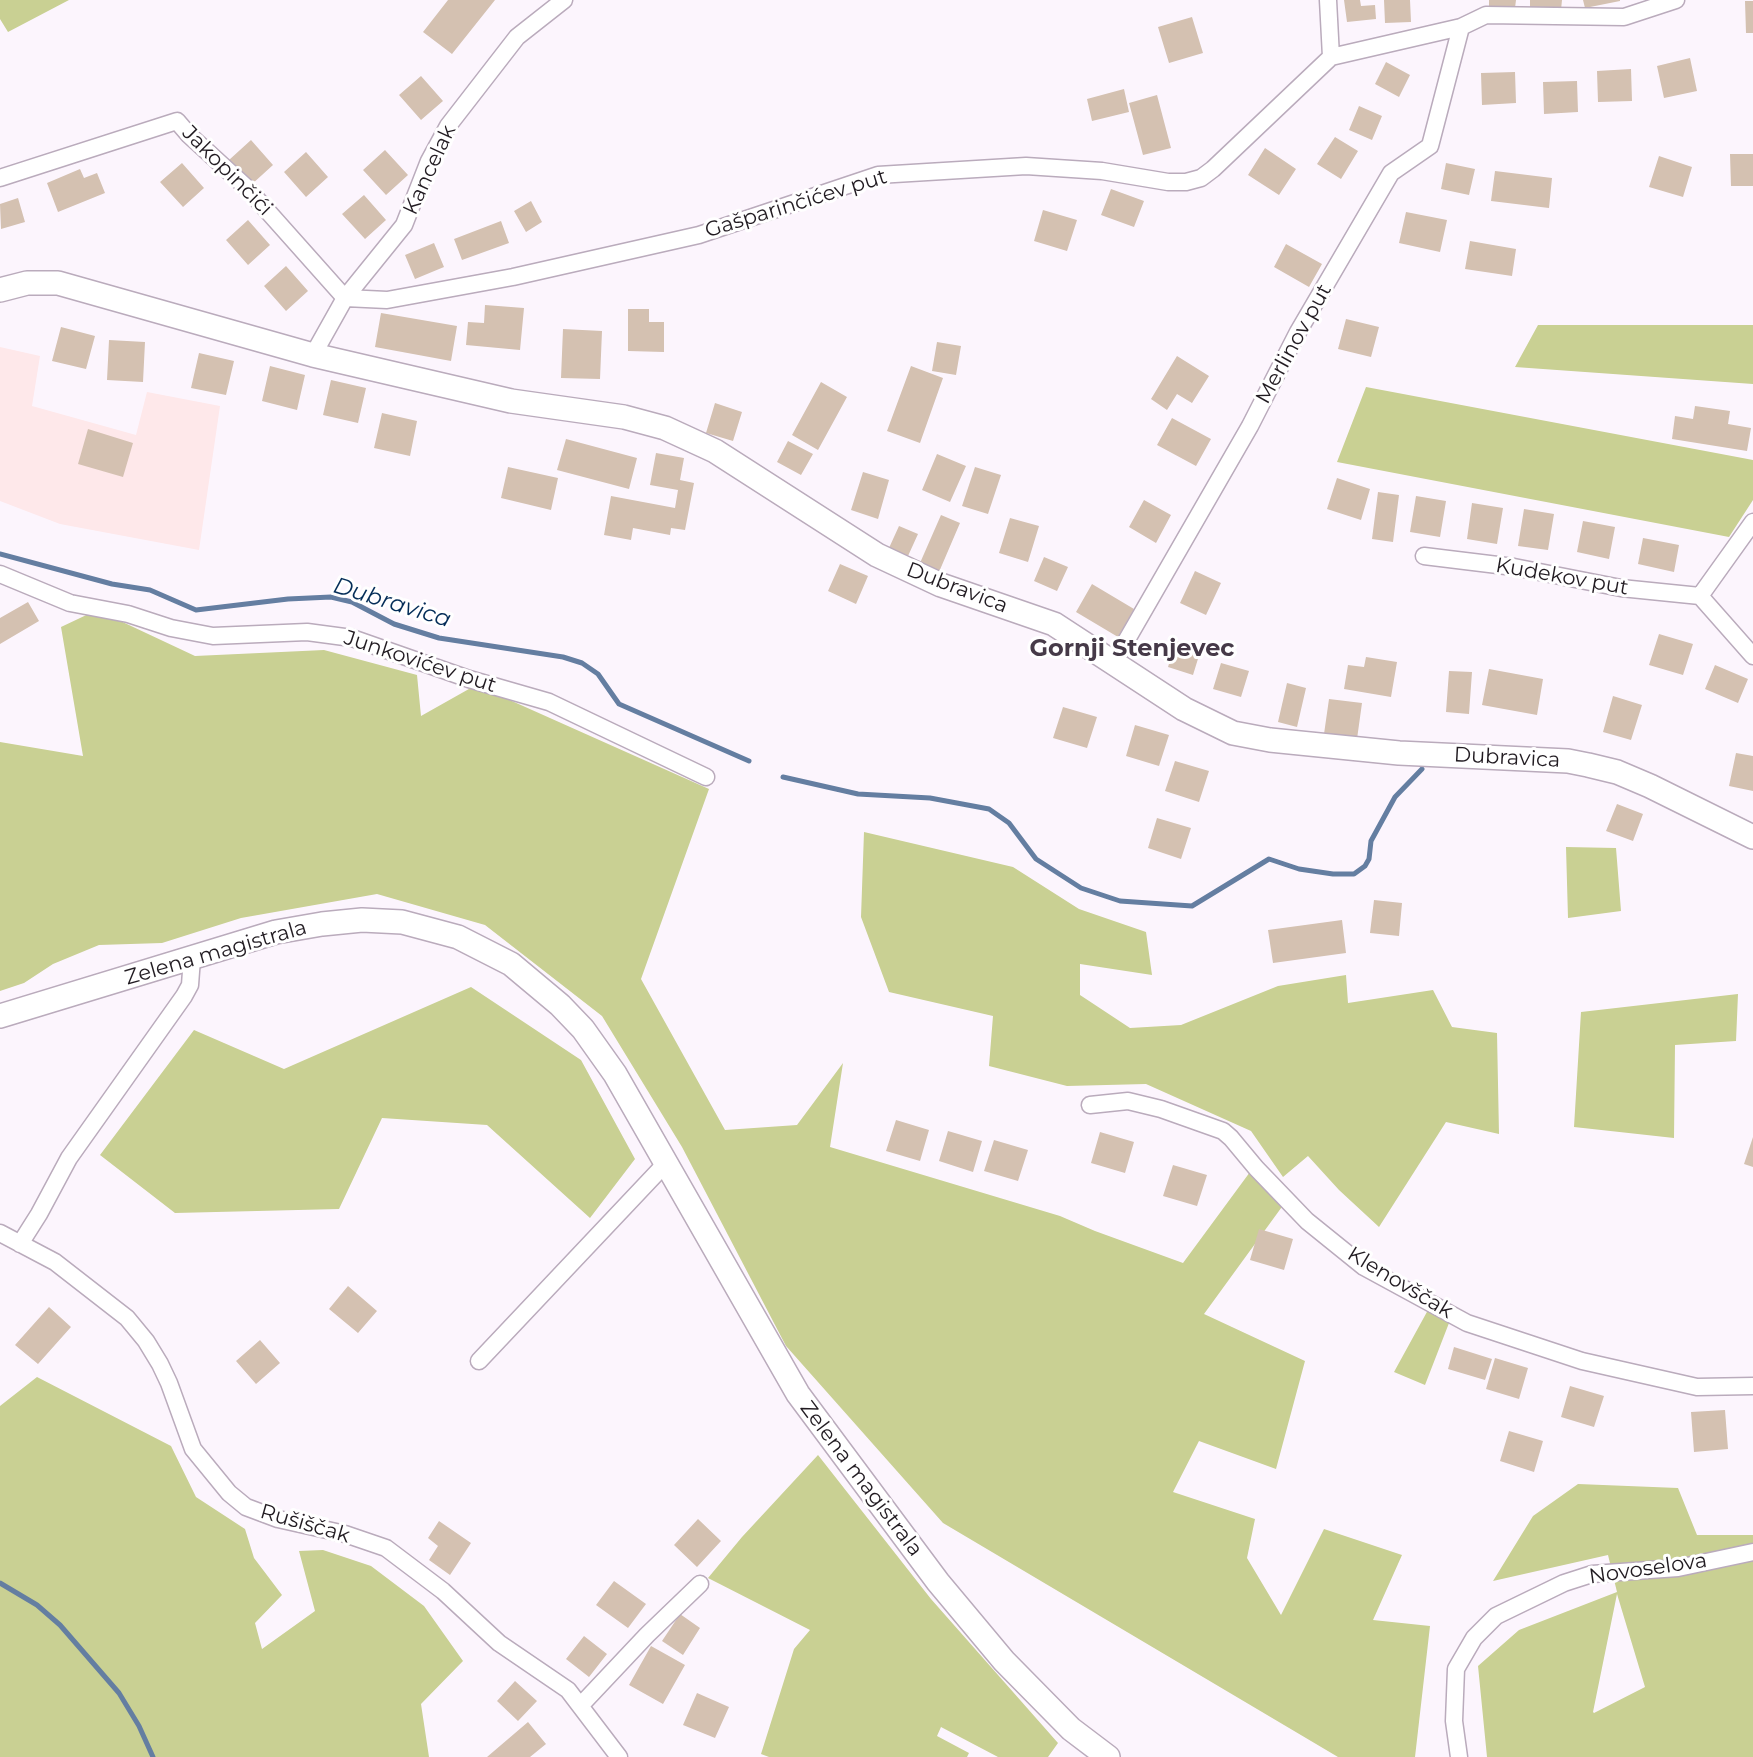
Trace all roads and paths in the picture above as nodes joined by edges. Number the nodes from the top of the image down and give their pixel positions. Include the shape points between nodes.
1 (564, 0) edge
2 (1328, 0) edge
3 (1676, 0) edge
4 (1461, 27) junction
5 (1331, 57) junction
6 (0, 178) edge
7 (0, 289) edge
8 (345, 298) junction
9 (313, 355) junction
10 (1753, 522) edge
11 (1424, 556) dead end
12 (0, 574) edge
13 (1700, 596) junction
14 (1753, 656) edge
15 (1114, 663) junction
16 (706, 777) dead end
17 (1753, 837) edge
18 (192, 958) junction
19 (0, 1016) edge
20 (1090, 1105) dead end
21 (667, 1162) junction
22 (0, 1233) edge
23 (20, 1244) junction
24 (479, 1361) dead end
25 (1753, 1386) edge
26 (1753, 1552) edge
27 (700, 1584) dead end
28 (581, 1705) junction
29 (619, 1757) edge
30 (1108, 1757) edge
31 (1459, 1757) edge

1 - 8 street, Kancelak via 517,37 456,116 429,161 404,225
2 - 5 street
3 - 4 street via 1624,17 1486,15
4 - 5 street
4 - 15 street, Merlinov put via 1430,146 1391,173
5 - 8 street, Gašparinčićev put via 1213,169 1186,182 1026,166 878,175 685,238 513,278 387,300
6 - 8 street, Jakopinčići via 177,121 247,188
7 - 9 street, Dubravica via 58,283
8 - 9 street, Kancelak
9 - 15 street, Dubravica via 511,401 624,417 665,428 715,451 905,570 1054,624
10 - 13 street
11 - 13 street, Kudekov put
12 - 16 street, Junkovićev put via 70,603 213,636 307,632 352,638 549,702
13 - 14 street
15 - 17 street, Dubravica via 1184,709 1233,733 1399,753 1588,765 1650,786
18 - 19 street, Zelena magistrala
18 - 21 street, Zelena magistrala via 276,932 348,922 402,922 458,937 511,964 583,1029
18 - 23 street via 190,985 184,996 69,1158
20 - 25 street, Klenovščak via 1128,1101 1223,1131 1307,1221 1364,1267 1467,1323 1582,1361 1698,1387
21 - 24 street
21 - 30 street, Zelena magistrala via 798,1394 938,1583 1004,1661 1071,1729
22 - 23 street, Rušiščak
23 - 28 street, Rušiščak via 55,1262 127,1318 169,1383 193,1449 246,1507 387,1548
26 - 31 street, Novoselova via 1678,1568 1592,1574 1496,1616 1474,1638 1456,1669 1454,1721
27 - 28 street
28 - 29 street, Rušiščak

